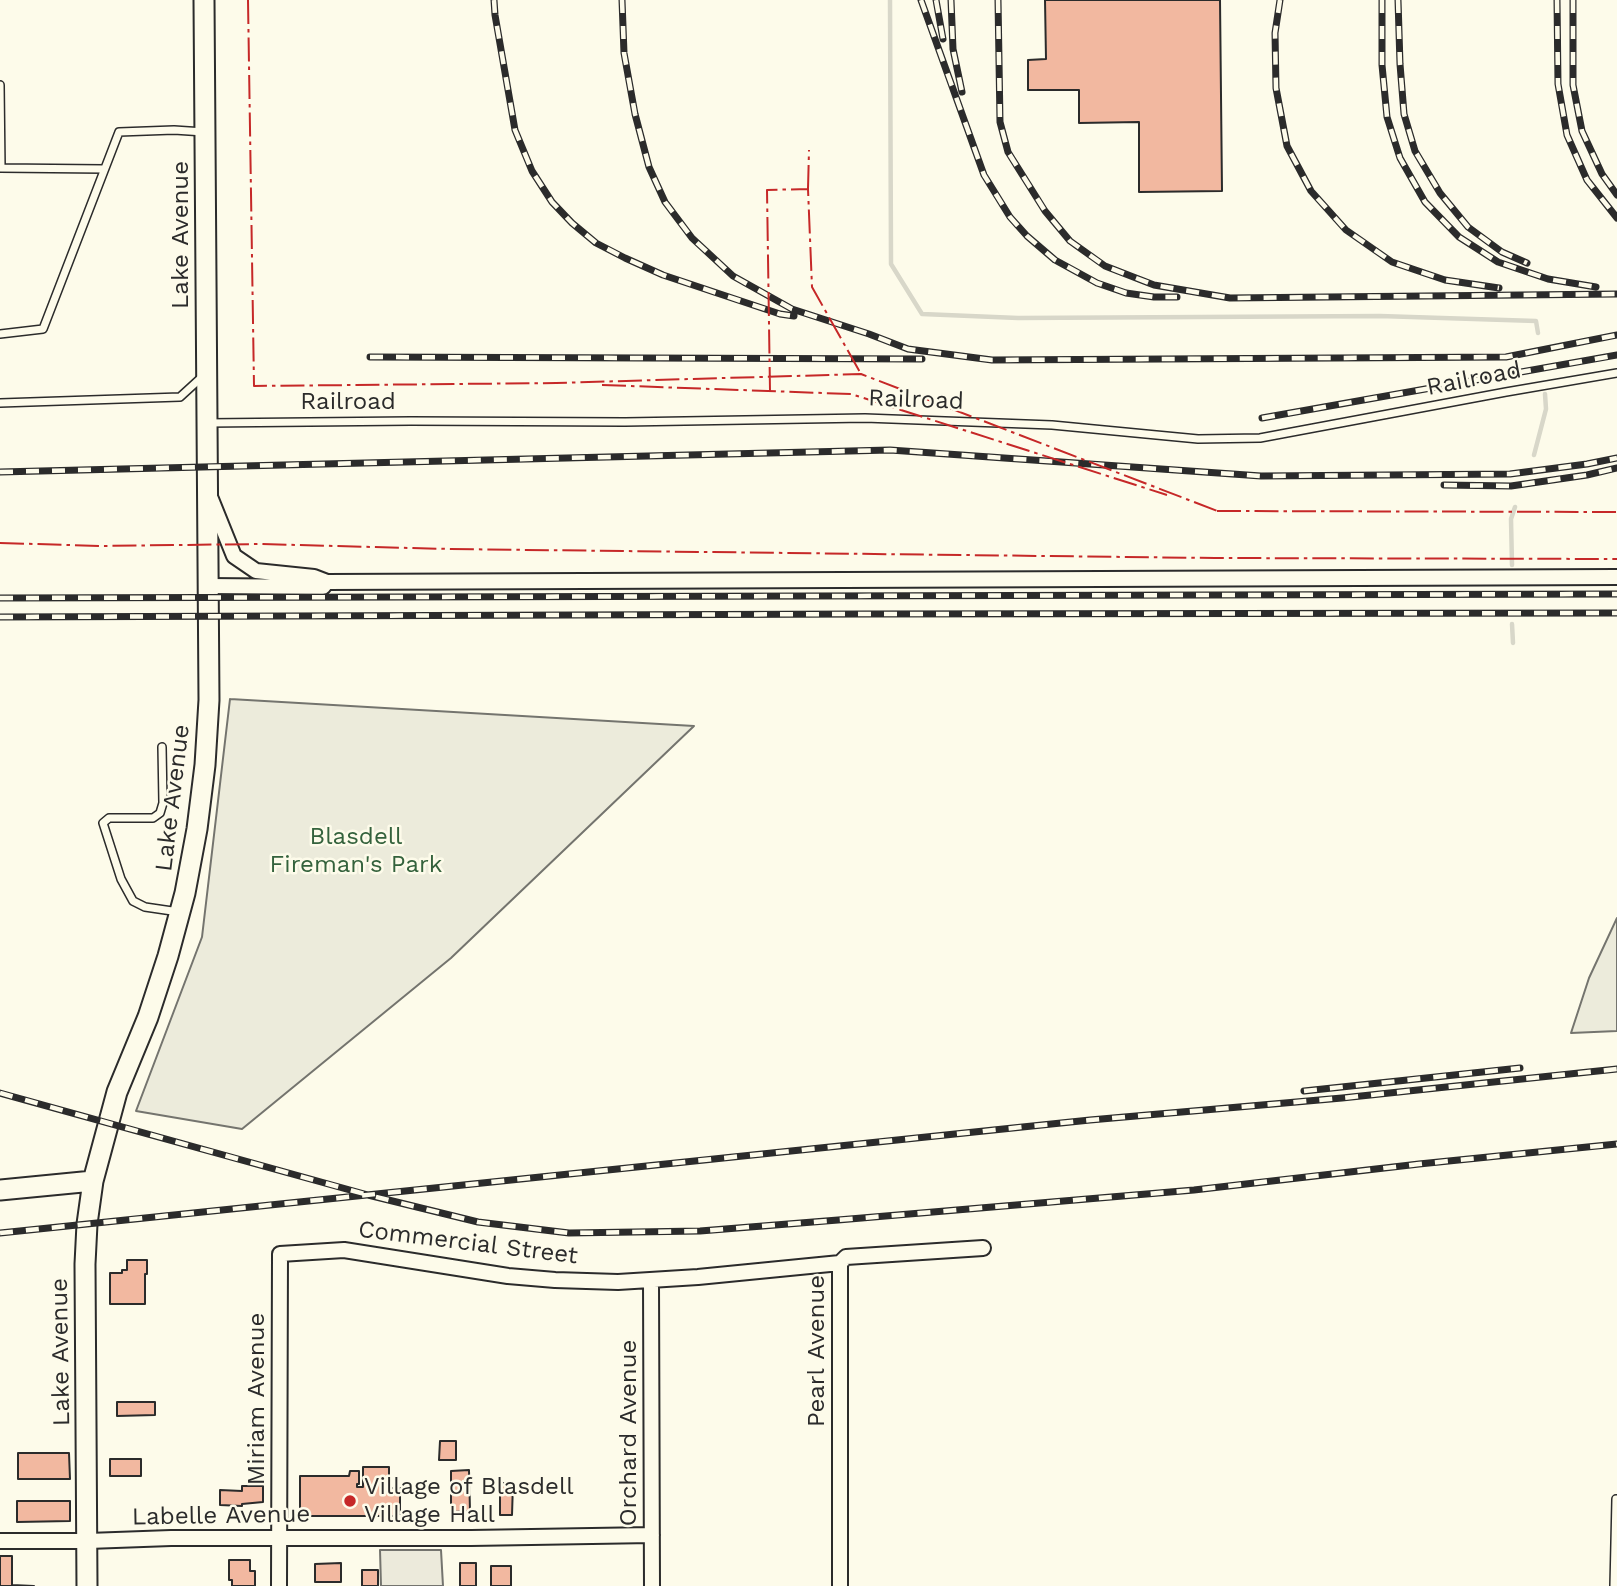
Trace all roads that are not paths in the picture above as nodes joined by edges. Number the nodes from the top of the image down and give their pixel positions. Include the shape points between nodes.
1 (204, 0) edge
2 (0, 85) edge
3 (205, 132) junction
4 (1, 168) edge
5 (104, 169) junction
6 (0, 334) edge
7 (206, 373) junction
8 (1617, 373) edge
9 (0, 403) edge
10 (206, 423) junction
11 (208, 489) junction
12 (1617, 577) edge
13 (327, 582) junction
14 (208, 586) junction
15 (162, 747) dead end
16 (179, 912) junction
17 (93, 1181) junction
18 (0, 1190) edge
19 (983, 1248) dead end
20 (280, 1254) joint
21 (840, 1263) junction
22 (651, 1281) junction
23 (1616, 1499) edge
24 (652, 1535) junction
25 (279, 1538) junction
26 (0, 1541) edge
27 (88, 1541) junction
28 (87, 1586) edge
29 (279, 1586) edge
30 (652, 1586) edge
31 (840, 1586) edge
32 (1614, 1586) edge

1 - 3 street, Lake Avenue
2 - 4 lane
3 - 5 lane via 119,132
3 - 7 street, Lake Avenue
4 - 5 lane
5 - 6 lane via 43,329
7 - 9 lane via 180,397
7 - 10 street, Lake Avenue
8 - 10 lane, Railroad via 1260,438 1198,439 1052,425 865,418
10 - 11 street, Lake Avenue
11 - 13 street via 234,556 256,571
11 - 14 street, Lake Avenue
12 - 13 street
13 - 14 street via 323,587
14 - 16 street, Lake Avenue via 205,765
15 - 16 lane via 160,813 153,818 109,818 103,823 133,901
16 - 17 street, Lake Avenue via 148,1017 117,1092
17 - 18 street
17 - 27 street, Lake Avenue via 85,1264
19 - 21 street, Pearl Avenue via 846,1257
20 - 22 street, Commercial Street via 344,1250 508,1276
20 - 25 street, Miriam Avenue
21 - 22 street, Commercial Street
21 - 31 street, Pearl Avenue
22 - 24 street, Orchard Avenue
23 - 32 lane
24 - 25 street, Labelle Avenue
24 - 30 street, Orchard Avenue
25 - 27 street, Labelle Avenue
25 - 29 street, Miriam Avenue
26 - 27 street, Labelle Avenue
27 - 28 street, Lake Avenue

